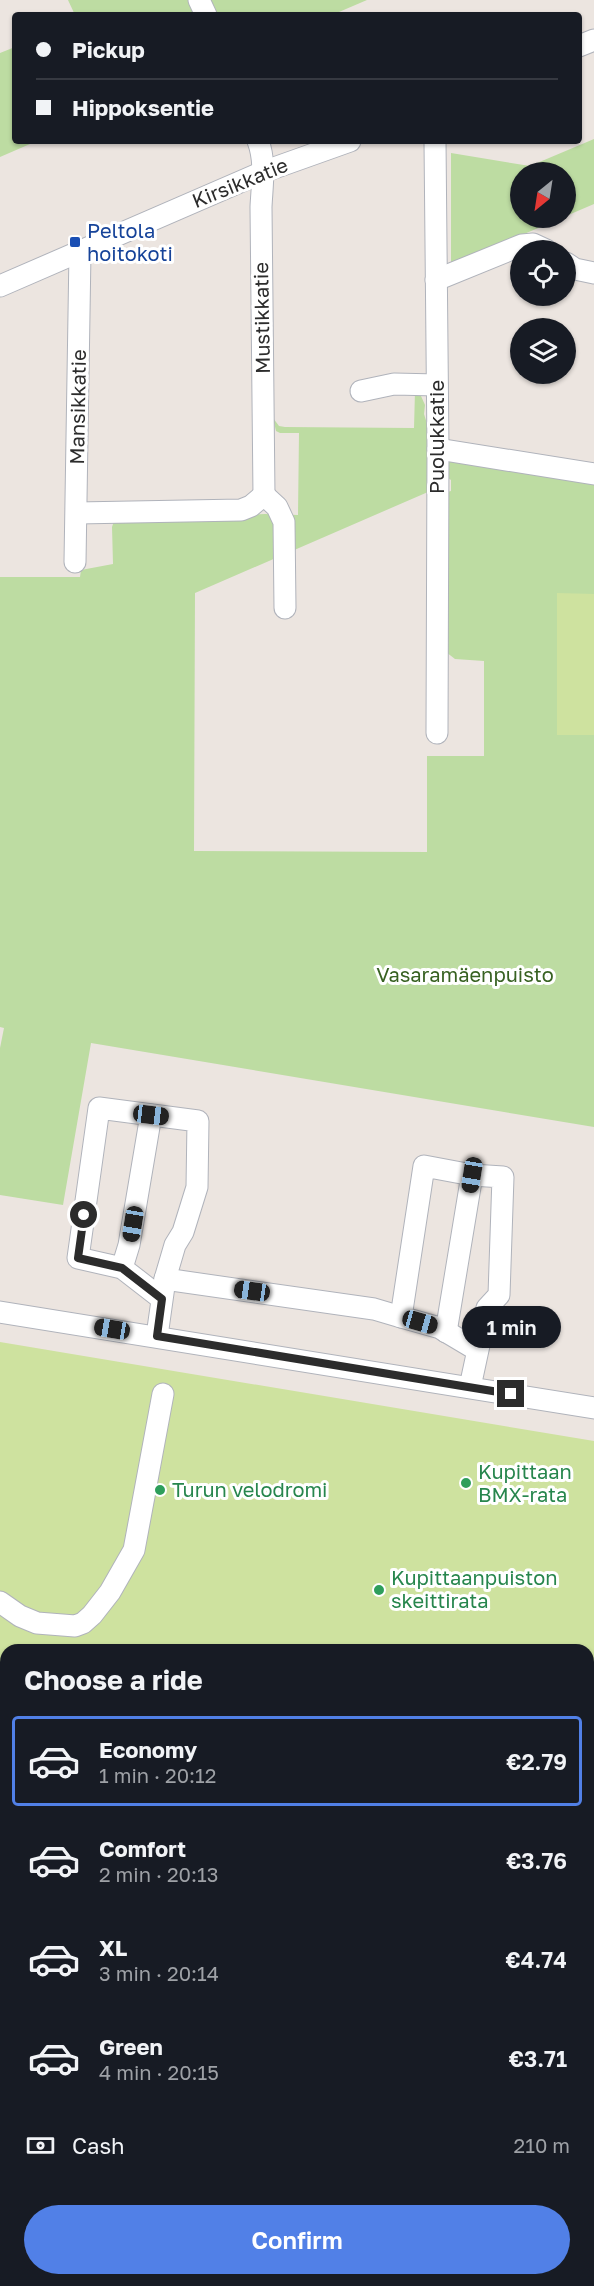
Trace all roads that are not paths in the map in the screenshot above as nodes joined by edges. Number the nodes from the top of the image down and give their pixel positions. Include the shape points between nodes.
1 (259, 144) edge
2 (342, 144) edge
3 (435, 144) edge
4 (263, 172) junction
5 (510, 250) edge
6 (80, 252) junction
7 (576, 269) edge
8 (594, 273) edge
9 (436, 280) junction
10 (0, 286) edge
11 (437, 385) junction
12 (361, 391) dead end
13 (438, 449) junction
14 (594, 474) edge
15 (264, 495) junction
16 (77, 513) junction
17 (75, 562) dead end
18 (285, 608) dead end
19 (436, 733) dead end
20 (151, 1115) junction
21 (472, 1175) junction
22 (122, 1268) junction
23 (164, 1289) junction
24 (0, 1312) edge
25 (401, 1317) junction
26 (446, 1332) junction
27 (157, 1336) junction
28 (477, 1350) junction
29 (470, 1387) junction
30 (163, 1394) dead end
31 (594, 1408) edge
32 (0, 1602) edge

1 - 4 street, Mustikkatie
2 - 4 street, Kirsikkatie
3 - 9 street, Puolukkatie
4 - 6 street, Kirsikkatie
4 - 15 street, Mustikkatie
5 - 9 street
6 - 10 street, Kirsikkatie
6 - 16 street, Mansikkatie
7 - 8 street
9 - 11 street, Puolukkatie
11 - 12 street via 394,384
11 - 13 street, Puolukkatie
13 - 14 street
13 - 19 street, Puolukkatie
15 - 16 street via 241,510
15 - 18 street via 277,507 284,522
16 - 17 street, Mansikkatie
20 - 22 street
20 - 22 street via 99,1108 78,1258
20 - 23 street via 198,1121 197,1188 175,1245
21 - 25 street via 424,1166
21 - 26 street
21 - 28 street via 502,1177 499,1295 487,1308
22 - 23 street
23 - 25 street via 374,1309
23 - 27 street
24 - 27 street
25 - 26 street
26 - 28 street
27 - 29 street
28 - 29 street
29 - 31 street
30 - 32 street via 134,1550 110,1592 83,1623 75,1626 38,1623

